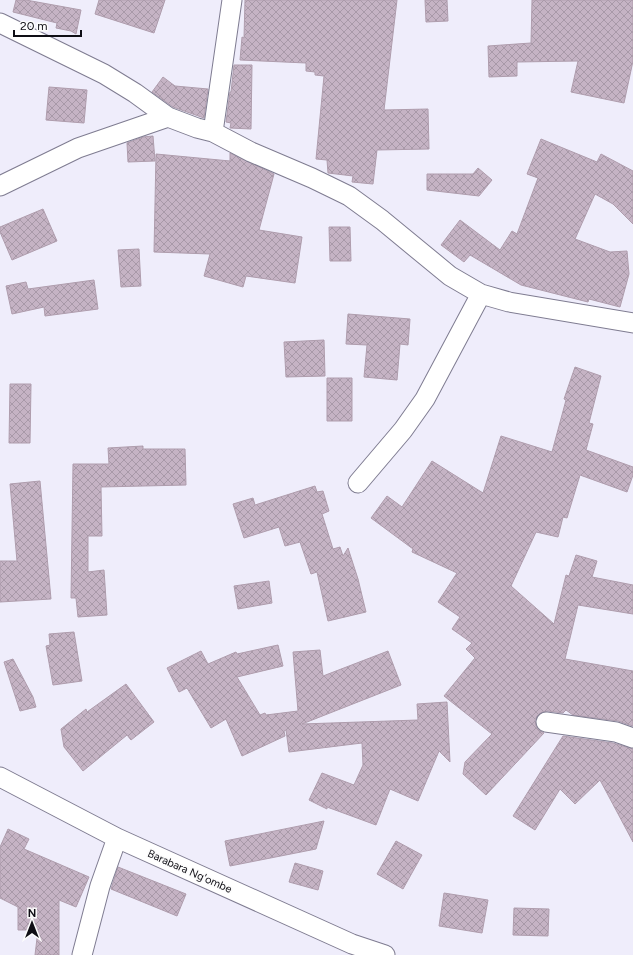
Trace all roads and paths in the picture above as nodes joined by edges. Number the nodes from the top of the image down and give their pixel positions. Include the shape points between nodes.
1 (232, 0) edge
2 (0, 23) edge
3 (168, 117) junction
4 (213, 132) junction
5 (0, 186) edge
6 (481, 294) junction
7 (633, 323) edge
8 (358, 483) dead end
9 (546, 722) dead end
10 (633, 738) edge
11 (0, 777) edge
12 (117, 838) junction
13 (82, 955) edge
14 (385, 955) edge

1 - 4 street
2 - 3 street via 104,74
3 - 4 street
3 - 5 street via 78,148
4 - 6 street via 349,196 450,276
6 - 7 street via 509,302
6 - 8 street via 425,399 403,430
9 - 10 street via 616,732
11 - 12 street, Barabara Ng'ombe
12 - 13 street via 100,886
12 - 14 street, Barabara Ng'ombe via 352,944

